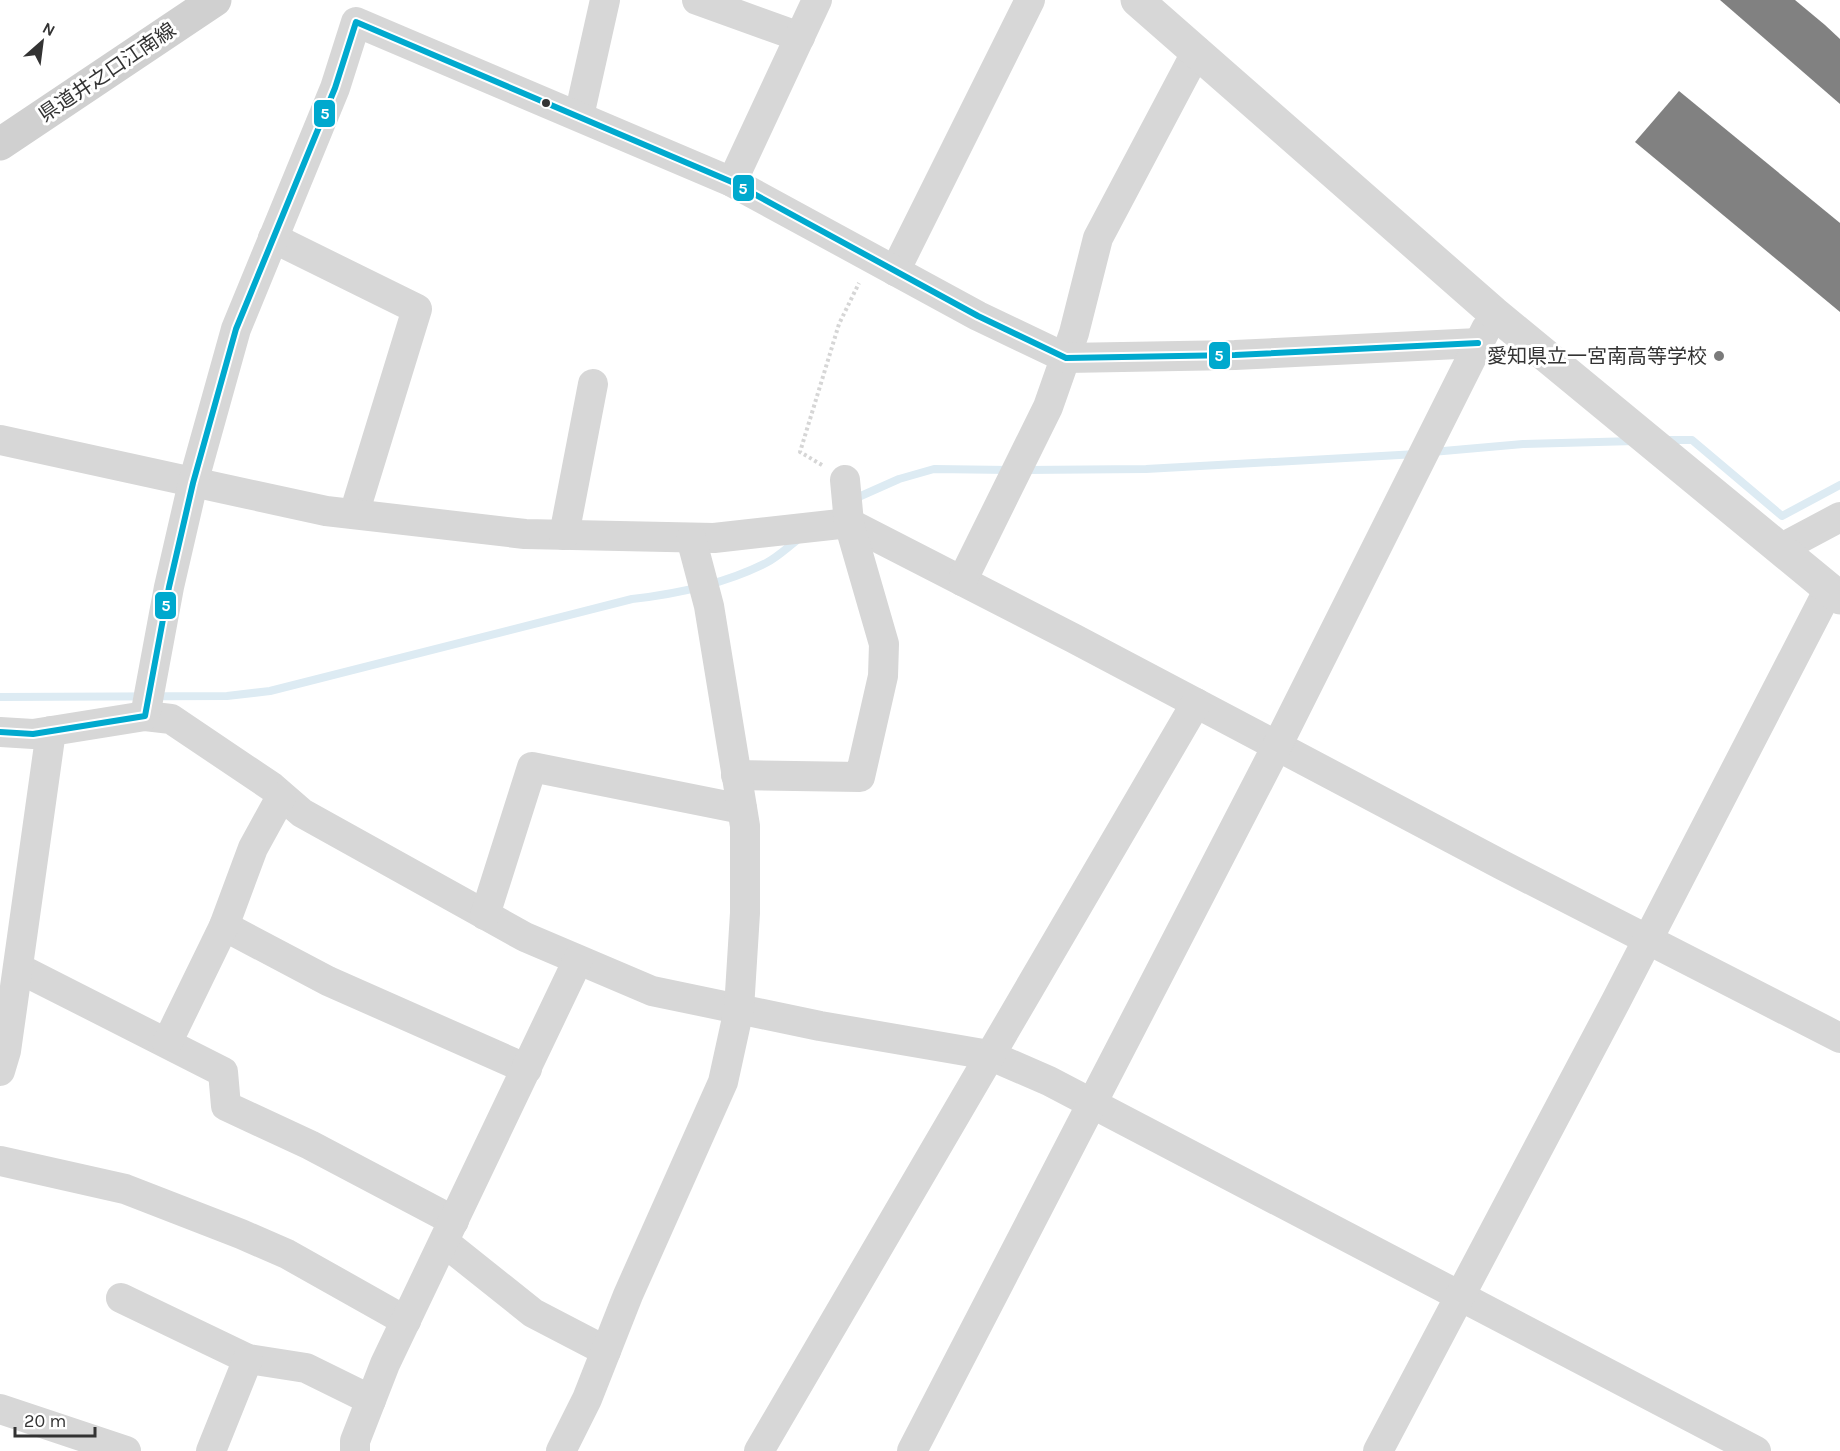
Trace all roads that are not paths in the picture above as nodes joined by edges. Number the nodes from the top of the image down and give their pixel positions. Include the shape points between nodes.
1 (215, 0) edge
2 (605, 0) edge
3 (697, 0) edge
4 (818, 0) edge
5 (1030, 0) edge
6 (1137, 0) edge
7 (800, 37) junction
8 (1197, 51) junction
9 (579, 116) junction
10 (0, 144) edge
11 (732, 182) junction
12 (273, 238) junction
13 (883, 264) junction
14 (1494, 313) junction
15 (1478, 343) junction
16 (1066, 358) junction
17 (593, 384) dead end
18 (0, 440) edge
19 (845, 480) road end
20 (193, 483) junction
21 (354, 514) junction
22 (1840, 517) edge
23 (849, 523) junction
24 (564, 535) junction
25 (692, 538) junction
26 (1780, 549) junction
27 (962, 581) junction
28 (1834, 593) edge
29 (1196, 703) junction
30 (145, 716) junction
31 (51, 731) junction
32 (0, 732) edge
33 (1277, 746) junction
34 (736, 775) junction
35 (281, 797) junction
36 (742, 809) junction
37 (485, 915) junction
38 (224, 926) junction
39 (1648, 939) junction
40 (578, 960) junction
41 (18, 968) junction
42 (739, 1009) junction
43 (1840, 1038) edge
44 (167, 1043) junction
45 (989, 1055) junction
46 (2, 1057) edge
47 (526, 1070) junction
48 (1093, 1104) junction
49 (0, 1161) edge
50 (449, 1232) junction
51 (1460, 1296) junction
52 (121, 1298) dead end
53 (406, 1321) junction
54 (606, 1352) junction
55 (248, 1359) junction
56 (371, 1400) junction
57 (0, 1410) edge
58 (80, 1444) edge
59 (126, 1451) edge
60 (211, 1451) edge
61 (355, 1451) edge
62 (561, 1451) edge
63 (759, 1451) edge
64 (912, 1451) edge
65 (1378, 1451) edge
66 (1756, 1451) edge

1 - 10 main road, 県道井之口江南線
2 - 9 street
3 - 7 street
4 - 7 street
5 - 13 street
6 - 8 street
7 - 11 street
8 - 14 street
8 - 16 street via 1098,238
9 - 11 street
9 - 12 street via 356,22 335,88
11 - 13 street
12 - 20 street via 236,329
12 - 21 street via 417,309
13 - 16 street
14 - 15 street
14 - 26 street
15 - 16 street via 1235,355
15 - 33 street
16 - 27 street via 1048,407
17 - 24 street
18 - 20 street
19 - 23 street
20 - 21 street
20 - 30 street
21 - 24 street
22 - 26 street
23 - 25 street
23 - 27 street
23 - 34 street via 884,644 883,676 860,777
24 - 25 street
25 - 34 street via 709,606
26 - 28 street
27 - 29 street
28 - 39 street
29 - 33 street
29 - 45 street
30 - 31 street
30 - 35 street via 171,719
31 - 32 street
31 - 41 street
33 - 39 street
33 - 48 street
34 - 36 street
35 - 37 street via 302,813
35 - 38 street via 253,848
36 - 37 street via 532,767
36 - 42 street via 745,913
37 - 40 street
38 - 44 street
38 - 47 street via 328,981
39 - 43 street
39 - 51 street
40 - 42 street via 651,991
40 - 47 street
41 - 44 street
41 - 46 street
42 - 45 street
42 - 54 street via 723,1082
44 - 50 street via 223,1072 226,1106 310,1145
45 - 48 street
45 - 63 street
47 - 50 street
48 - 51 street
48 - 64 street
49 - 53 street via 125,1189 241,1234 287,1254
50 - 53 street
50 - 54 street via 533,1313
51 - 65 street
51 - 66 street
52 - 55 street
53 - 56 street
54 - 62 street
55 - 56 street via 306,1368
55 - 60 street
56 - 61 street
57 - 58 street
58 - 59 street

